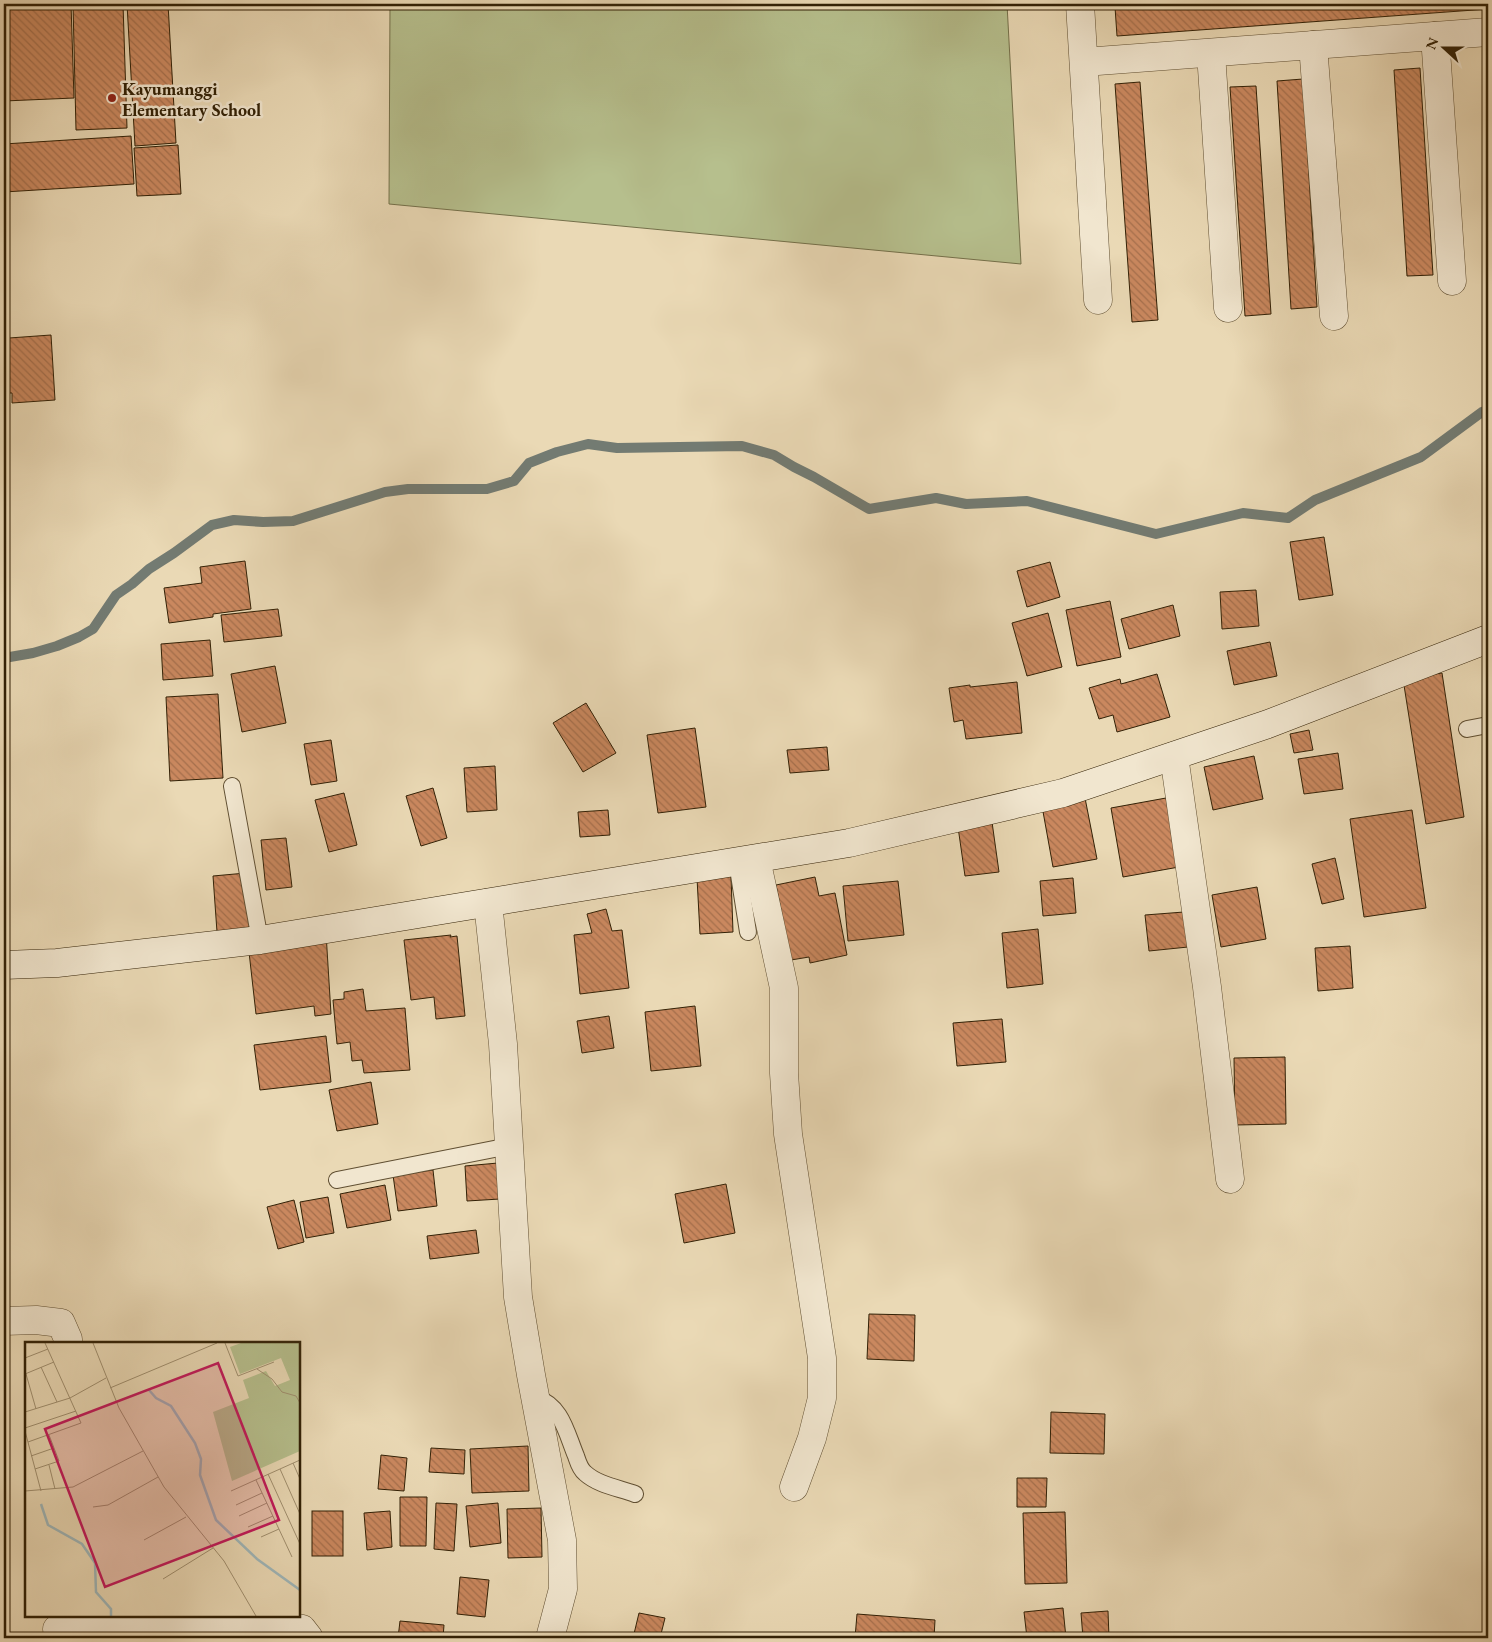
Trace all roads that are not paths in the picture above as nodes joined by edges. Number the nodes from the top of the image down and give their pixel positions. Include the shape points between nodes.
1 (1080, 4) edge
2 (1488, 32) edge
3 (1435, 36) junction
4 (1313, 45) junction
5 (1211, 53) junction
6 (1084, 62) junction
7 (1452, 281) dead end
8 (1098, 300) dead end
9 (1228, 308) dead end
10 (1334, 316) dead end
11 (1488, 639) edge
12 (1488, 725) edge
13 (1467, 729) dead end
14 (1174, 756) junction
15 (232, 786) dead end
16 (747, 860) junction
17 (488, 903) junction
18 (748, 932) dead end
19 (260, 940) junction
20 (4, 965) edge
21 (509, 1146) junction
22 (1230, 1179) dead end
23 (337, 1180) dead end
24 (4, 1321) edge
25 (68, 1342) edge
26 (535, 1397) junction
27 (794, 1487) dead end
28 (636, 1494) dead end
29 (57, 1628) edge
30 (183, 1633) edge
31 (309, 1638) edge
32 (550, 1638) edge

1 - 6 street
2 - 3 street
3 - 4 street
3 - 7 street
4 - 5 street
4 - 10 street
5 - 6 street
5 - 9 street
6 - 8 street
11 - 14 street via 1268,724
12 - 13 lane
14 - 16 street via 1063,793 849,844
14 - 22 street via 1208,986
15 - 19 lane
16 - 17 street
16 - 18 lane
16 - 27 street via 784,988 788,1134 822,1358 822,1398
17 - 19 street
17 - 21 street via 503,1044
19 - 20 street via 57,963
21 - 23 lane
21 - 26 street via 518,1297
24 - 25 street via 61,1323
26 - 28 lane via 554,1408 583,1472 594,1480
26 - 32 street via 562,1540 563,1589
29 - 30 street
30 - 31 street via 288,1626 302,1629

